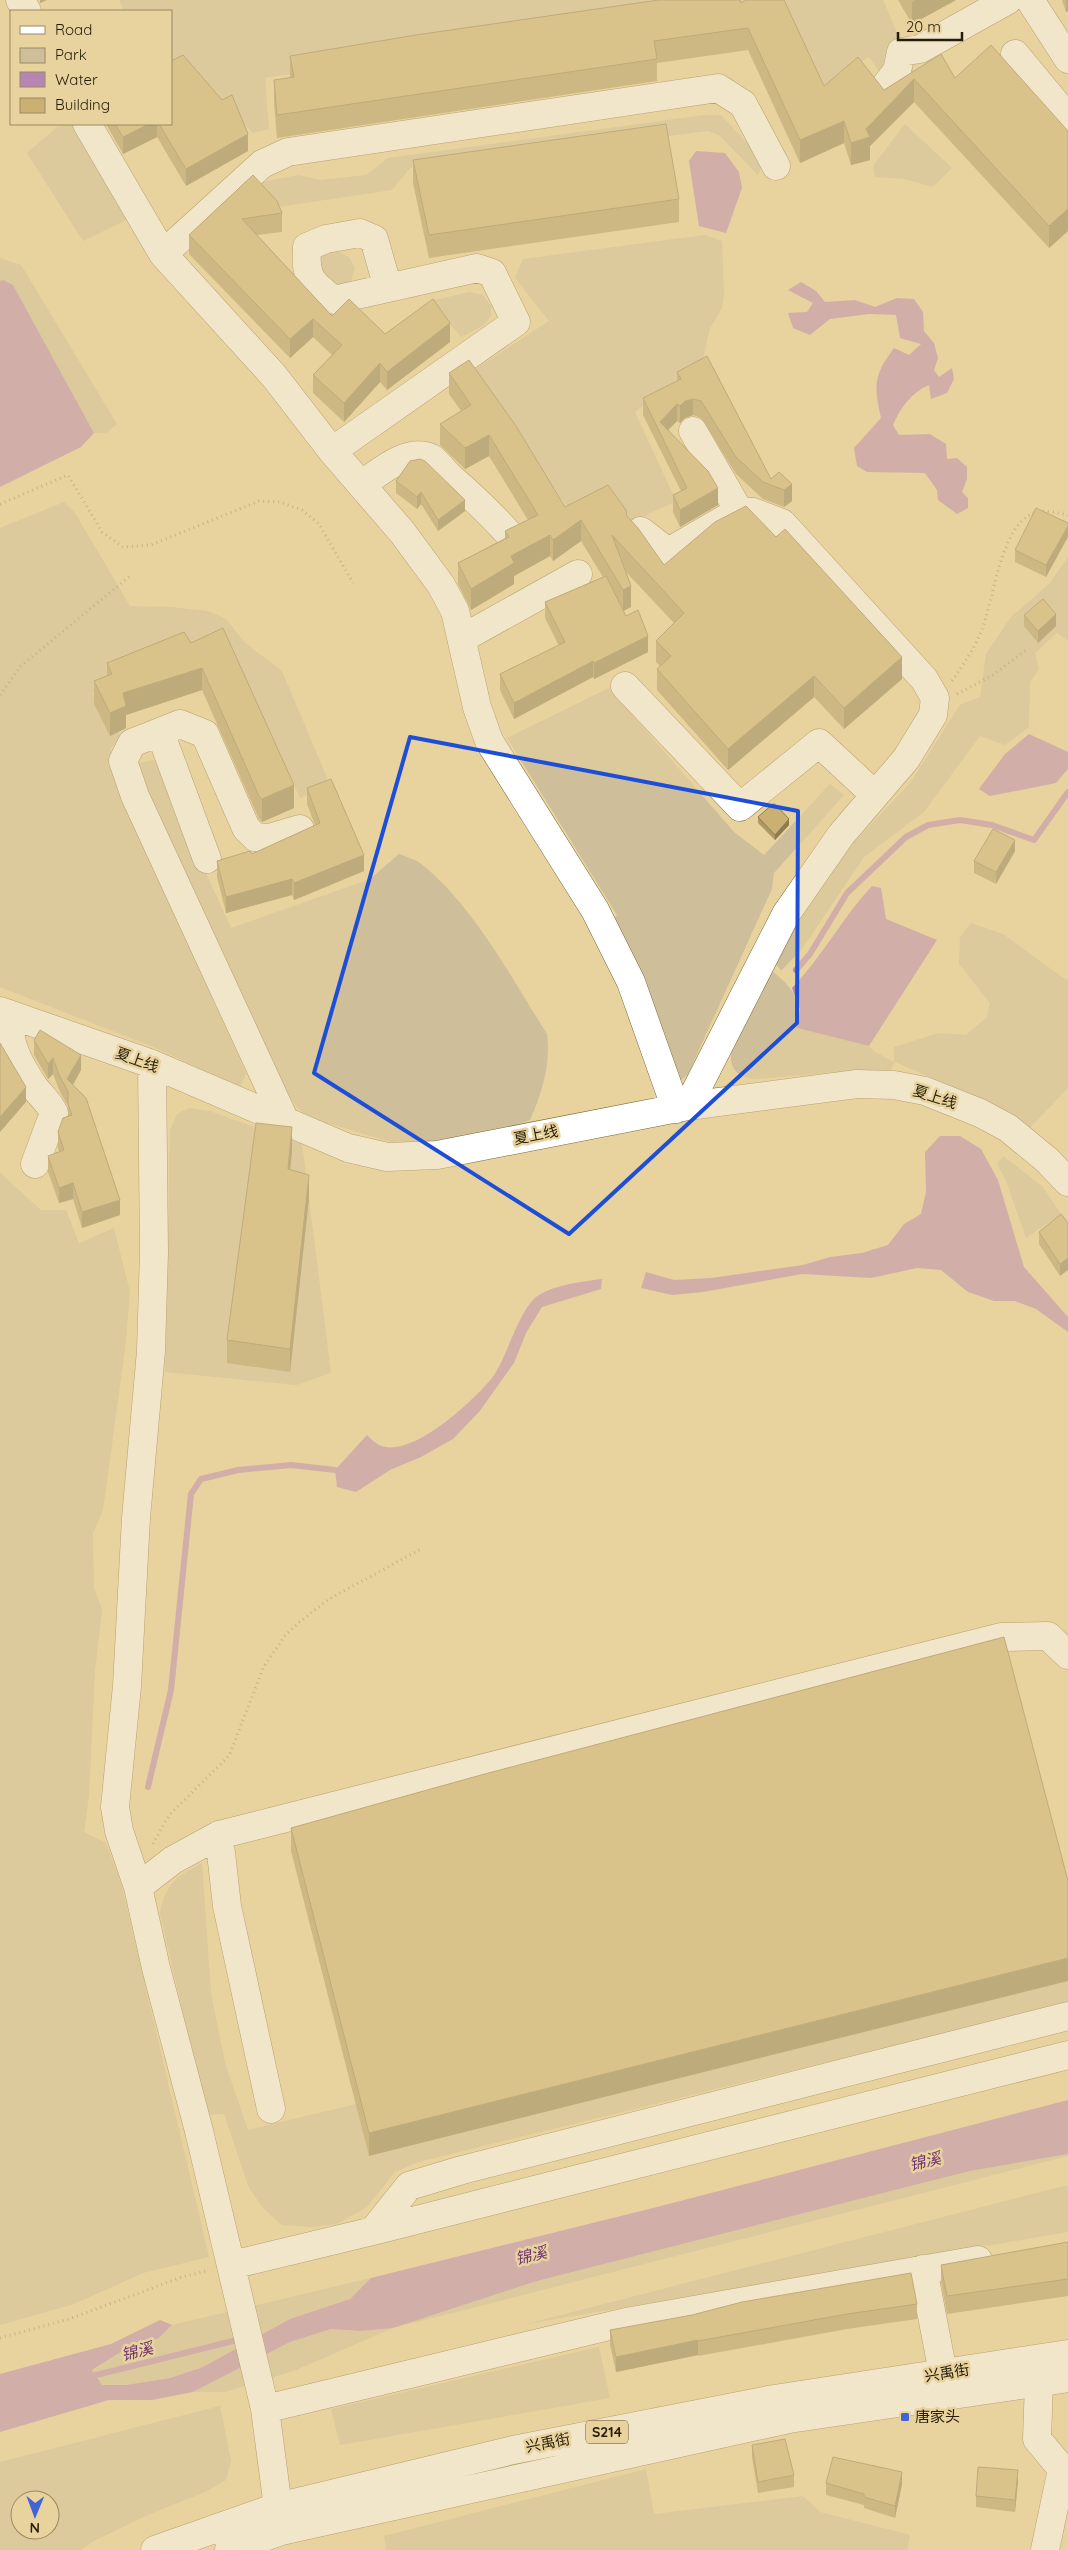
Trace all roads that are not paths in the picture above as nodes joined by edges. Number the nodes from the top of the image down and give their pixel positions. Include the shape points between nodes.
1 (1008, 0) edge
2 (1030, 0) edge
3 (1016, 54) dead end
4 (1068, 59) edge
5 (886, 85) dead end
6 (1068, 118) edge
7 (88, 125) edge
8 (776, 166) dead end
9 (163, 254) junction
10 (388, 288) dead end
11 (693, 431) dead end
12 (332, 451) junction
13 (361, 485) junction
14 (740, 511) junction
15 (641, 531) edge
16 (508, 533) edge
17 (578, 574) dead end
18 (462, 638) junction
19 (625, 686) dead end
20 (160, 732) junction
21 (875, 795) junction
22 (300, 829) dead end
23 (207, 859) dead end
24 (5, 1013) edge
25 (152, 1064) junction
26 (682, 1108) junction
27 (285, 1121) junction
28 (34, 1164) dead end
29 (1068, 1182) edge
30 (1068, 1655) edge
31 (219, 1835) junction
32 (138, 1887) junction
33 (1068, 2016) edge
34 (1068, 2055) edge
35 (271, 2109) dead end
36 (373, 2231) junction
37 (1000, 2256) edge
38 (923, 2269) junction
39 (234, 2275) junction
40 (1068, 2354) edge
41 (943, 2373) junction
42 (1068, 2378) edge
43 (1039, 2382) junction
44 (263, 2399) junction
45 (279, 2519) junction
46 (155, 2550) edge
47 (229, 2550) edge
48 (1045, 2550) edge

1 - 5 street via 920,49 901,52 897,71
2 - 4 street
3 - 6 street
7 - 9 street
8 - 9 street via 743,104 718,88 288,152 262,164
9 - 12 street via 274,376
10 - 12 street via 477,268 492,273 516,322
11 - 14 street
12 - 13 street
13 - 16 street via 404,459 431,459 479,500
13 - 18 street via 402,532 441,585 455,612
14 - 15 street via 668,552
14 - 21 street via 753,512 782,523 924,679 935,698 933,716 923,734
17 - 18 street
18 - 26 street via 477,707 489,740 594,910 631,982
19 - 21 street via 740,807 818,744
20 - 22 street via 180,724 204,734 246,828 254,837 270,838
20 - 23 street
20 - 27 street via 132,743 122,761 135,796
21 - 26 street via 841,835 786,914
24 - 25 street, 夏上线
24 - 28 street via 8,1036 18,1059 54,1113
25 - 27 street, 夏上线
25 - 32 street via 154,1252 151,1350 115,1807 118,1831
26 - 27 street, 夏上线 via 437,1155 387,1157 348,1148
26 - 29 street, 夏上线 via 857,1084 894,1085 925,1091 1008,1128
30 - 31 street via 1048,1636 1001,1637
31 - 32 street via 173,1860
31 - 35 street via 227,1906
32 - 39 street
33 - 36 street via 408,2186
34 - 36 street
36 - 39 street
37 - 38 street
38 - 41 street
38 - 44 street via 626,2322
39 - 44 street
40 - 41 street, 兴禹街 / S214
41 - 45 street, 兴禹街 / S214 via 774,2399 523,2448
42 - 43 street, 兴禹街 / S214
43 - 45 street, 兴禹街 / S214 via 789,2419
43 - 48 street via 1037,2439 1062,2469
44 - 45 street
45 - 46 street, 兴禹街 / S214
45 - 47 street, 兴禹街 / S214

